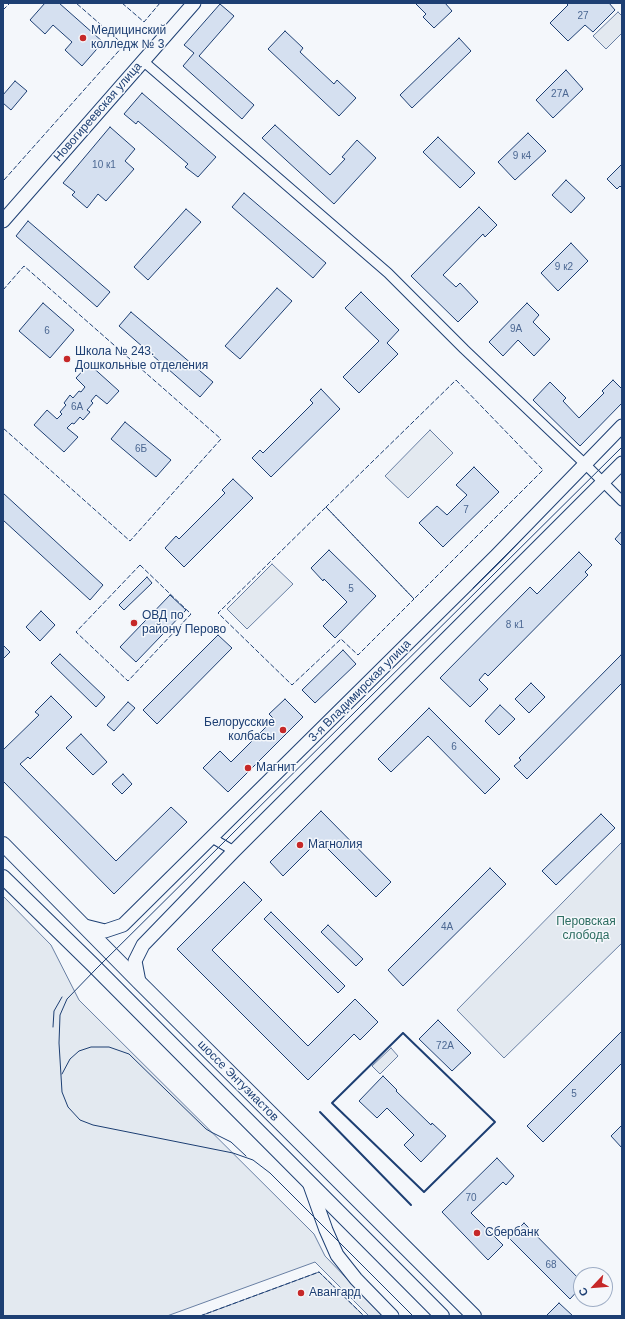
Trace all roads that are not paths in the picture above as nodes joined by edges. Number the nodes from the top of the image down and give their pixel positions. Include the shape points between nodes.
1 (194, 3) edge
2 (143, 61) junction
3 (3, 221) edge
4 (622, 426) edge
5 (622, 463) edge
6 (585, 464) junction
7 (603, 482) junction
8 (622, 501) edge
9 (212, 838) junction
10 (3, 844) edge
11 (234, 851) junction
12 (3, 877) edge
13 (85, 926) junction
14 (139, 982) junction
15 (310, 1184) junction
16 (392, 1316) edge
17 (442, 1316) edge
18 (474, 1316) edge

1 - 2 street, Новогиреевская улица
2 - 3 street, Новогиреевская улица
2 - 6 street via 388,273
4 - 6 street, 3-я Владимирская улица
5 - 7 street, 3-я Владимирская улица
6 - 7 street
6 - 9 street, 3-я Владимирская улица
7 - 8 street
7 - 11 street, 3-я Владимирская улица
9 - 11 street
9 - 13 street, 3-я Владимирская улица via 123,925 105,931
10 - 13 main road, шоссе Энтузиастов
11 - 14 street, 3-я Владимирская улица via 143,945 135,960
12 - 15 main road, шоссе Энтузиастов
13 - 14 main road, шоссе Энтузиастов
14 - 18 main road, шоссе Энтузиастов
15 - 16 street via 337,1255
15 - 17 main road, шоссе Энтузиастов

